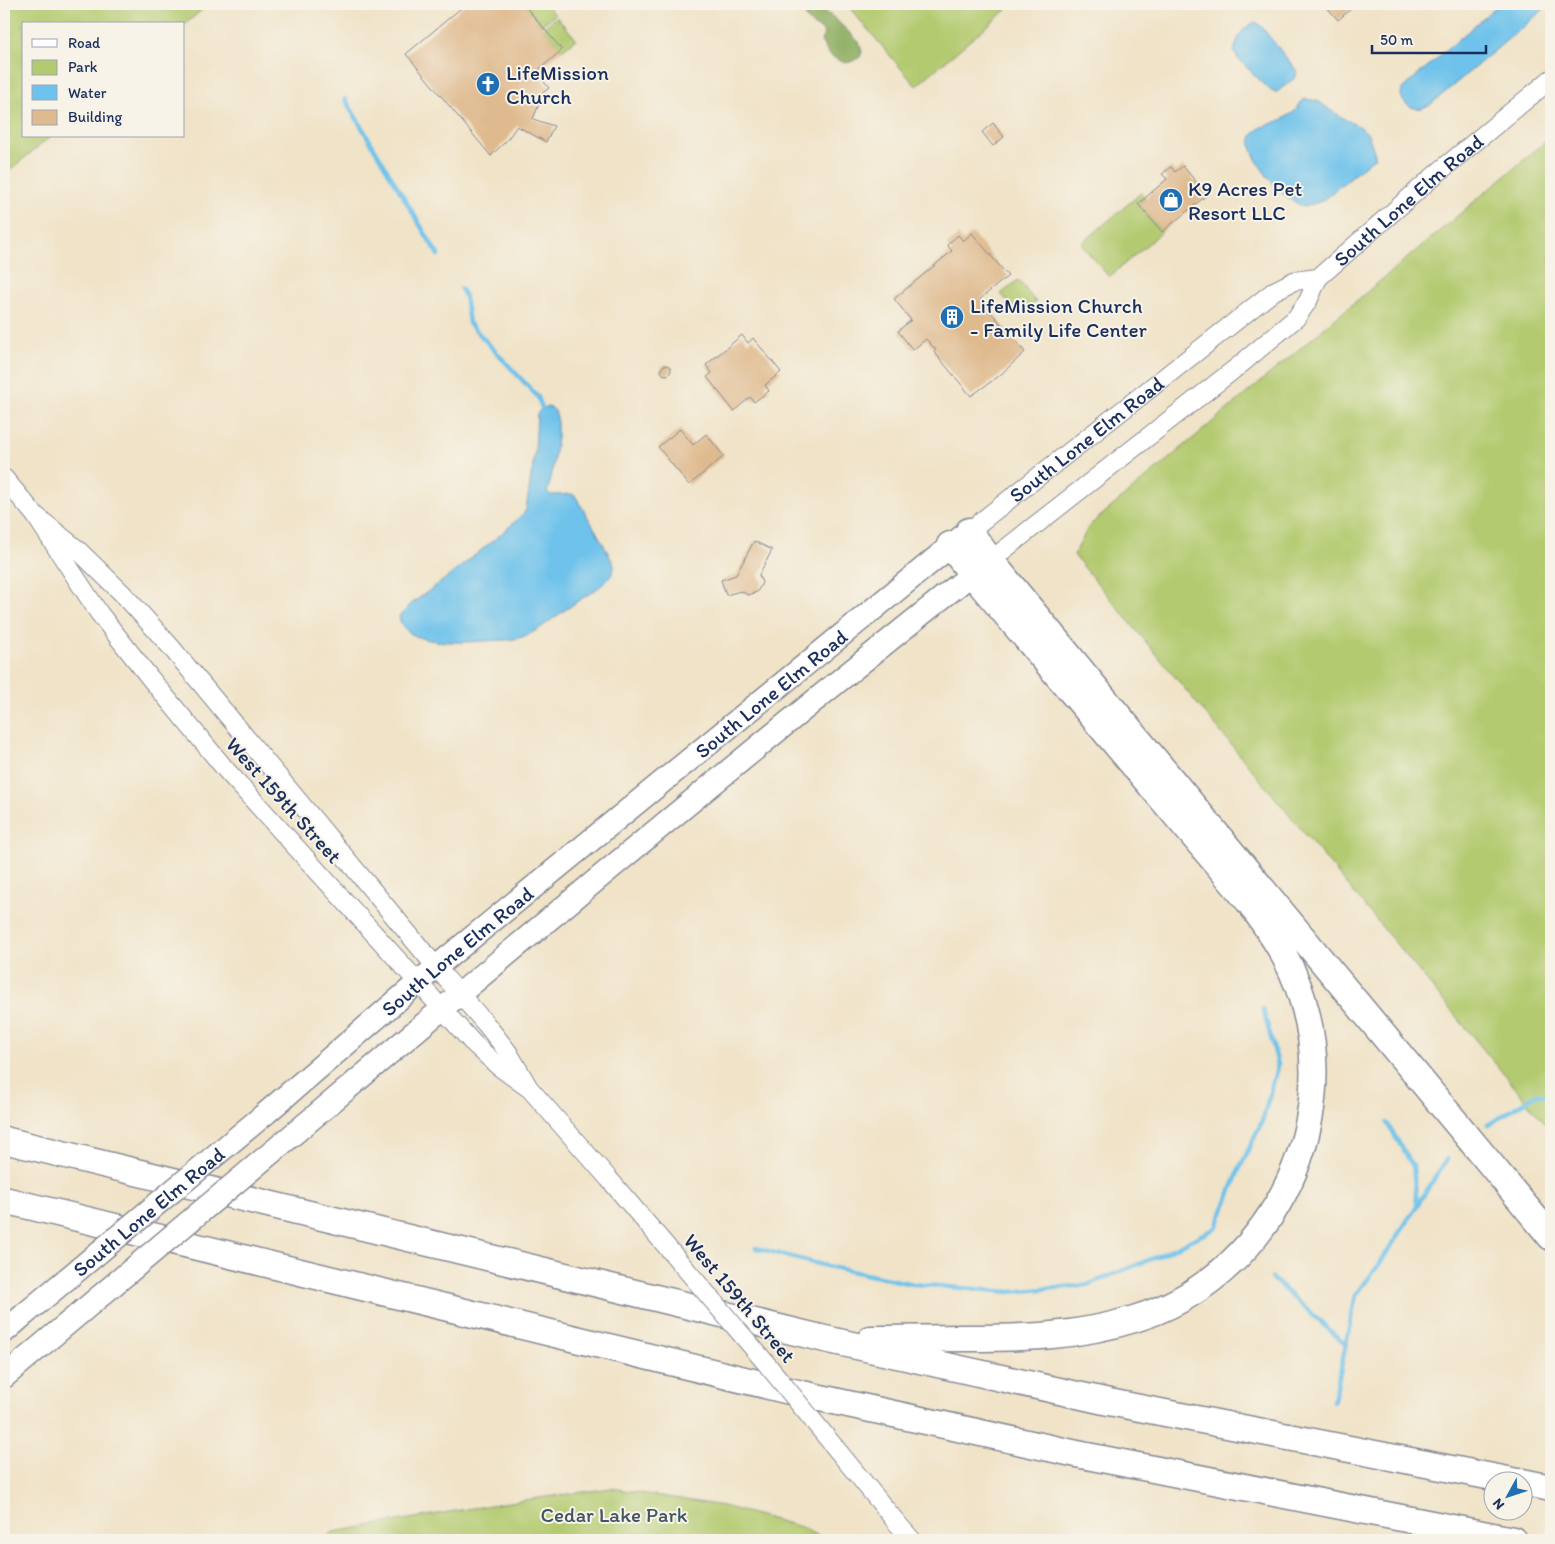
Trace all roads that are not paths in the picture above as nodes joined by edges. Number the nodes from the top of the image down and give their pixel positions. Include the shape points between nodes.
1 (1551, 79) edge
2 (1318, 278) junction
3 (4, 478) edge
4 (35, 515) junction
5 (960, 538) junction
6 (982, 567) junction
7 (436, 967) junction
8 (418, 982) junction
9 (460, 993) junction
10 (442, 1009) junction
11 (529, 1088) junction
12 (4, 1140) edge
13 (4, 1200) edge
14 (1551, 1237) edge
15 (4, 1332) edge
16 (825, 1339) junction
17 (4, 1377) edge
18 (1482, 1475) edge
19 (1532, 1484) edge
20 (1551, 1488) edge
21 (912, 1540) edge
22 (1513, 1540) edge

1 - 2 street, South Lone Elm Road
2 - 5 street, South Lone Elm Road via 1294,281 1274,290
2 - 6 street, South Lone Elm Road via 1296,318
3 - 4 street, West 159th Street
4 - 7 street, West 159th Street via 78,550 170,646
4 - 8 street, West 159th Street via 99,613 227,772
5 - 6 highway
5 - 7 main road, South Lone Elm Road
6 - 9 main road, South Lone Elm Road via 834,684
6 - 14 highway
6 - 16 highway via 1250,903 1281,948 1302,999 1309,1027 1314,1076 1306,1135 1289,1186 1259,1232 1225,1269 1203,1286 1157,1311 1106,1327 1041,1337
7 - 8 main road, South Lone Elm Road
7 - 9 street, West 159th Street
8 - 10 street, West 159th Street
8 - 15 main road, South Lone Elm Road, bridge
9 - 10 main road, South Lone Elm Road
9 - 11 street, West 159th Street via 508,1052
10 - 11 street, West 159th Street via 498,1066
10 - 17 main road, South Lone Elm Road, bridge
11 - 21 street, West 159th Street, bridge via 765,1362
12 - 16 highway
13 - 22 highway via 802,1394 1077,1454
16 - 18 highway via 1109,1402
19 - 20 highway

